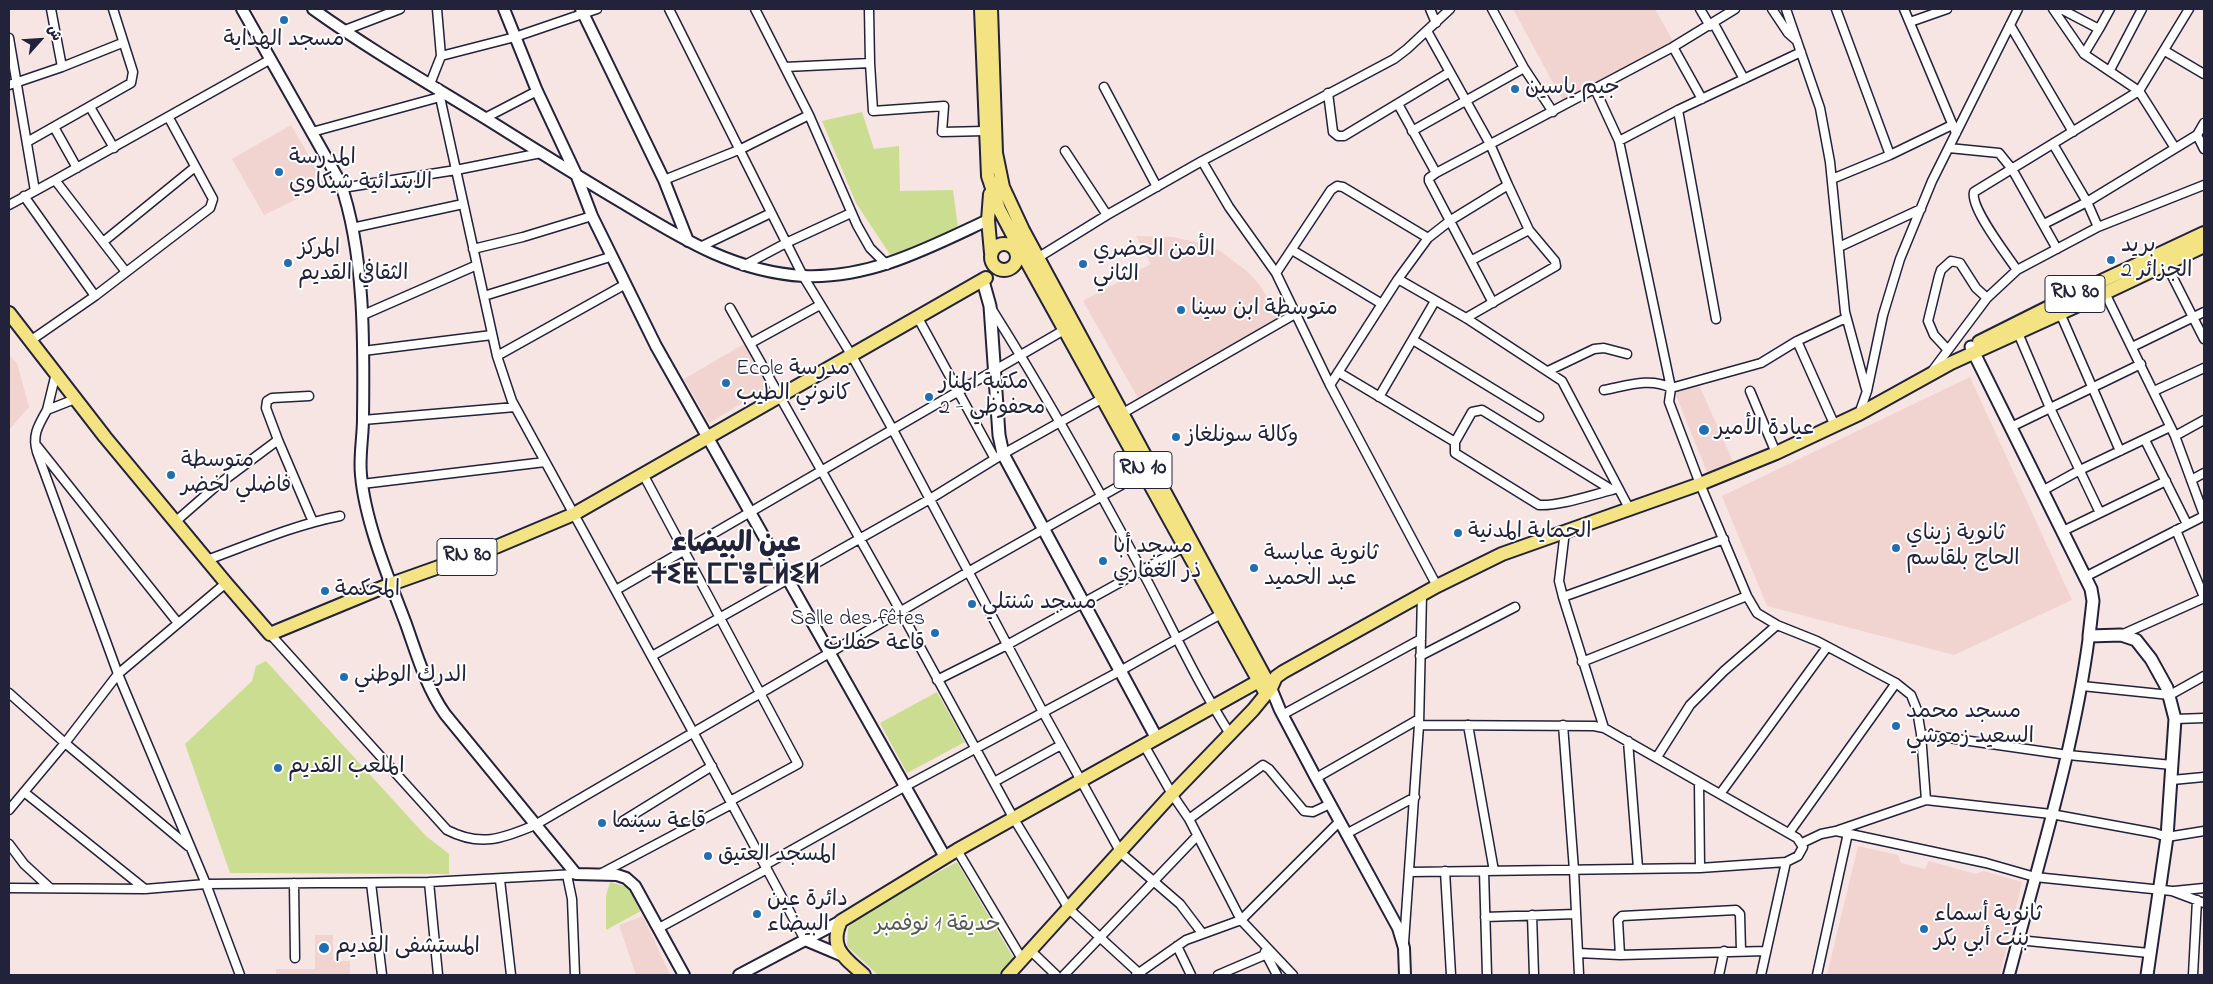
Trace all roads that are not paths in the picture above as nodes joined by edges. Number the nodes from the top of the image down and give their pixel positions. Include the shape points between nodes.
1 (51, 9) edge
2 (113, 9) edge
3 (242, 9) edge
4 (400, 9) edge
5 (437, 9) edge
6 (504, 9) edge
7 (596, 9) edge
8 (669, 9) edge
9 (755, 9) edge
10 (869, 9) edge
11 (981, 9) edge
12 (990, 9) edge
13 (1430, 9) edge
14 (1450, 9) edge
15 (1492, 9) edge
16 (1700, 9) edge
17 (1736, 9) edge
18 (1773, 9) edge
19 (1786, 9) edge
20 (1836, 9) edge
21 (1904, 9) edge
22 (1947, 9) edge
23 (2018, 9) edge
24 (2053, 9) edge
25 (2062, 9) edge
26 (2110, 9) edge
27 (2142, 9) edge
28 (2189, 9) edge
29 (317, 10) edge
30 (583, 11) edge
31 (1910, 22) junction
32 (1436, 23) junction
33 (1712, 25) junction
34 (2010, 25) junction
35 (345, 30) junction
36 (2099, 30) junction
37 (1427, 31) junction
38 (515, 37) junction
39 (9, 38) edge
40 (1799, 42) junction
41 (122, 43) junction
42 (1673, 47) junction
43 (2165, 51) junction
44 (1802, 52) junction
45 (2084, 54) junction
46 (440, 56) junction
47 (271, 59) junction
48 (870, 63) junction
49 (784, 67) junction
50 (62, 68) junction
51 (1524, 68) junction
52 (2110, 70) junction
53 (1450, 72) junction
54 (2204, 74) edge
55 (1744, 79) junction
56 (17, 82) junction
57 (9, 85) edge
58 (1104, 87) dead end
59 (1595, 89) junction
60 (436, 90) junction
61 (536, 91) junction
62 (2139, 91) junction
63 (1328, 93) junction
64 (1702, 99) junction
65 (1466, 101) junction
66 (1398, 104) junction
67 (90, 107) junction
68 (1678, 110) junction
69 (1553, 112) junction
70 (809, 115) junction
71 (169, 118) junction
72 (485, 118) junction
73 (2204, 123) edge
74 (1952, 125) junction
75 (54, 127) junction
76 (1412, 130) junction
77 (985, 131) junction
78 (312, 132) junction
79 (2073, 132) junction
80 (1956, 133) junction
81 (2197, 135) junction
82 (1620, 141) junction
83 (28, 142) junction
84 (1490, 144) junction
85 (2053, 144) junction
86 (114, 148) junction
87 (1949, 148) junction
88 (2175, 148) junction
89 (741, 149) junction
90 (2204, 149) edge
91 (1065, 151) dead end
92 (541, 153) junction
93 (1890, 155) junction
94 (1202, 161) junction
95 (195, 167) junction
96 (77, 168) junction
97 (456, 170) junction
98 (2012, 170) junction
99 (576, 174) junction
100 (1436, 174) junction
101 (1832, 179) junction
102 (56, 180) junction
103 (664, 180) junction
104 (2204, 184) edge
105 (1508, 185) junction
106 (1157, 187) junction
107 (342, 188) junction
108 (991, 189) junction
109 (35, 191) junction
110 (24, 196) junction
111 (2087, 202) junction
112 (463, 204) junction
113 (9, 205) edge
114 (1921, 209) junction
115 (771, 213) junction
116 (851, 213) junction
117 (1107, 215) junction
118 (592, 216) junction
119 (988, 220) junction
120 (1451, 220) junction
121 (2044, 224) junction
122 (2098, 227) junction
123 (352, 228) junction
124 (1529, 230) junction
125 (2204, 234) edge
126 (1428, 238) junction
127 (688, 241) junction
128 (103, 242) junction
129 (786, 242) junction
130 (1015, 246) junction
131 (2204, 246) edge
132 (700, 247) junction
133 (1839, 247) junction
134 (473, 249) junction
135 (2057, 249) junction
136 (1292, 250) junction
137 (1041, 254) junction
138 (610, 257) junction
139 (991, 257) junction
140 (1472, 260) junction
141 (2166, 264) junction
142 (477, 265) junction
143 (886, 265) junction
144 (744, 266) junction
145 (1016, 266) junction
146 (2017, 270) junction
147 (126, 272) junction
148 (1276, 274) junction
149 (803, 276) junction
150 (984, 279) junction
151 (1398, 279) junction
152 (624, 286) junction
153 (2105, 293) junction
154 (95, 296) junction
155 (484, 296) junction
156 (1987, 298) junction
157 (1436, 301) junction
158 (1493, 303) junction
159 (1382, 304) junction
160 (9, 305) edge
161 (820, 305) junction
162 (990, 306) junction
163 (730, 308) dead end
164 (2204, 312) edge
165 (1295, 314) junction
166 (2060, 314) junction
167 (363, 315) junction
168 (10, 316) edge
169 (2193, 317) junction
170 (918, 318) junction
171 (1466, 318) junction
172 (1846, 318) junction
173 (1716, 319) dead end
174 (1064, 330) junction
175 (2018, 333) junction
176 (492, 335) junction
177 (2204, 339) edge
178 (1413, 340) junction
179 (30, 341) junction
180 (1797, 341) junction
181 (751, 343) junction
182 (2132, 347) junction
183 (1972, 350) junction
184 (363, 352) junction
185 (1627, 354) dead end
186 (1021, 355) junction
187 (497, 356) junction
188 (852, 356) junction
189 (1949, 356) junction
190 (2141, 364) junction
191 (2204, 368) edge
192 (995, 371) junction
193 (1548, 371) junction
194 (1338, 372) junction
195 (56, 373) junction
196 (1330, 385) junction
197 (1671, 388) junction
198 (2092, 388) junction
199 (1604, 390) dead end
200 (1750, 391) dead end
201 (1867, 391) junction
202 (2154, 391) junction
203 (958, 392) junction
204 (309, 396) dead end
205 (780, 396) junction
206 (1380, 397) junction
207 (1103, 398) junction
208 (75, 399) junction
209 (515, 407) junction
210 (2050, 408) junction
211 (47, 410) junction
212 (1123, 413) junction
213 (1858, 414) junction
214 (1538, 417) dead end
215 (363, 420) junction
216 (2204, 420) edge
217 (1060, 421) junction
218 (1834, 426) junction
219 (2011, 427) junction
220 (2170, 427) junction
221 (893, 430) junction
222 (2175, 436) junction
223 (706, 438) junction
224 (278, 440) junction
225 (2145, 440) junction
226 (1455, 442) junction
227 (34, 443) junction
228 (2120, 450) junction
229 (1776, 453) junction
230 (999, 456) junction
231 (545, 462) junction
232 (1148, 470) junction
233 (2080, 470) junction
234 (822, 471) junction
235 (2204, 473) edge
236 (643, 474) junction
237 (2191, 480) junction
238 (2166, 481) junction
239 (362, 484) junction
240 (1700, 484) junction
241 (1615, 489) junction
242 (2042, 491) junction
243 (1102, 497) junction
244 (930, 499) junction
245 (1630, 510) junction
246 (749, 513) junction
247 (2100, 513) junction
248 (574, 514) junction
249 (340, 516) dead end
250 (2204, 516) edge
251 (175, 522) junction
252 (312, 522) junction
253 (2187, 524) junction
254 (1044, 530) junction
255 (2176, 530) junction
256 (1565, 531) junction
257 (2063, 531) junction
258 (860, 538) junction
259 (1724, 539) junction
260 (1184, 547) junction
261 (685, 550) junction
262 (207, 560) junction
263 (1141, 569) junction
264 (968, 572) junction
265 (2085, 577) junction
266 (787, 580) junction
267 (226, 583) junction
268 (391, 584) junction
269 (1437, 586) junction
270 (616, 590) junction
271 (1422, 594) junction
272 (1747, 596) junction
273 (1563, 597) junction
274 (2204, 597) edge
275 (1083, 603) junction
276 (1516, 607) dead end
277 (901, 612) junction
278 (1220, 614) junction
279 (720, 619) junction
280 (178, 623) junction
281 (1778, 625) junction
282 (270, 634) junction
283 (2121, 635) junction
284 (2089, 636) junction
285 (1175, 638) junction
286 (1421, 639) junction
287 (1007, 645) junction
288 (1827, 647) junction
289 (829, 654) junction
290 (652, 656) junction
291 (1420, 656) junction
292 (1582, 662) junction
293 (1120, 671) junction
294 (118, 674) junction
295 (2204, 676) edge
296 (937, 680) junction
297 (1896, 683) junction
298 (1268, 686) junction
299 (2082, 686) junction
300 (9, 693) edge
301 (760, 693) junction
302 (2170, 695) junction
303 (1212, 707) junction
304 (1043, 712) junction
305 (1282, 715) junction
306 (2204, 718) edge
307 (2175, 719) junction
308 (1419, 722) junction
309 (1468, 725) junction
310 (1563, 725) junction
311 (1604, 728) junction
312 (693, 732) junction
313 (1230, 734) junction
314 (1921, 734) junction
315 (1156, 737) junction
316 (1628, 741) junction
317 (65, 743) junction
318 (1061, 745) junction
319 (1144, 745) junction
320 (974, 749) junction
321 (2068, 755) junction
322 (1657, 757) junction
323 (2172, 765) junction
324 (712, 766) junction
325 (2204, 777) edge
326 (1316, 778) junction
327 (2172, 780) junction
328 (994, 782) junction
329 (1080, 782) junction
330 (1699, 783) junction
331 (904, 787) junction
332 (24, 792) junction
333 (1172, 794) junction
334 (1720, 794) junction
335 (1415, 797) junction
336 (1926, 800) junction
337 (731, 803) junction
338 (1330, 804) junction
339 (9, 810) edge
340 (2051, 814) junction
341 (1014, 819) junction
342 (1189, 819) junction
343 (623, 821) dead end
344 (1340, 822) junction
345 (535, 825) junction
346 (1836, 831) junction
347 (2204, 832) edge
348 (1789, 833) junction
349 (1848, 833) junction
350 (1346, 834) junction
351 (1198, 836) junction
352 (2167, 837) junction
353 (1802, 843) junction
354 (9, 844) edge
355 (190, 848) junction
356 (957, 850) junction
357 (1120, 853) junction
358 (945, 858) junction
359 (1786, 862) junction
360 (766, 867) junction
361 (1638, 868) junction
362 (1700, 868) junction
363 (1574, 870) junction
364 (1445, 871) junction
365 (1484, 871) junction
366 (1494, 871) junction
367 (1410, 872) junction
368 (572, 874) junction
369 (598, 875) junction
370 (2035, 877) junction
371 (500, 880) junction
372 (1153, 881) junction
373 (429, 882) junction
374 (294, 883) junction
375 (371, 883) junction
376 (206, 884) junction
377 (9, 888) edge
378 (50, 888) junction
379 (2204, 888) edge
380 (146, 889) junction
381 (2158, 890) junction
382 (2172, 891) junction
383 (2200, 902) edge
384 (1069, 909) junction
385 (1576, 914) junction
386 (1532, 915) junction
387 (1485, 917) junction
388 (1241, 920) junction
389 (841, 921) junction
390 (659, 928) junction
391 (1202, 933) junction
392 (1253, 933) junction
393 (1100, 937) junction
394 (805, 940) junction
395 (2018, 940) junction
396 (1177, 946) junction
397 (1404, 948) junction
398 (1766, 950) junction
399 (1724, 952) junction
400 (1740, 952) junction
401 (1578, 953) junction
402 (2149, 953) junction
403 (1026, 954) junction
404 (1267, 954) junction
405 (1620, 955) junction
406 (843, 956) junction
407 (295, 958) dead end
408 (240, 975) edge
409 (382, 975) edge
410 (438, 975) edge
411 (511, 975) edge
412 (575, 975) edge
413 (684, 975) edge
414 (739, 975) edge
415 (864, 975) edge
416 (1008, 975) edge
417 (1056, 975) edge
418 (1064, 975) edge
419 (1139, 975) edge
420 (1191, 975) edge
421 (1218, 975) edge
422 (1277, 975) edge
423 (1293, 975) edge
424 (1405, 975) edge
425 (1451, 975) edge
426 (1487, 975) edge
427 (1534, 975) edge
428 (1579, 975) edge
429 (1719, 975) edge
430 (1761, 975) edge
431 (1817, 975) edge
432 (2009, 975) edge
433 (2146, 975) edge
434 (2193, 975) edge

1 - 50 street
2 - 41 street
3 - 47 street
4 - 35 street
5 - 46 street
6 - 38 street
7 - 30 street
8 - 89 street
9 - 49 street
10 - 48 street
11 - 77 main road
12 - 137 main road, RN 10 via 998,168 1012,206
13 - 32 street
14 - 32 street
15 - 51 street
16 - 33 street
17 - 33 street
18 - 40 street via 1788,33
19 - 40 street
20 - 93 street
21 - 31 street
22 - 31 street
23 - 34 street
24 - 45 street
25 - 36 street
26 - 36 street
27 - 52 street
28 - 43 street
29 - 35 street
30 - 38 street
30 - 103 street
31 - 74 street
32 - 37 street
33 - 42 street
33 - 55 street
34 - 79 street
34 - 80 street
35 - 60 street
36 - 45 street
37 - 53 street
37 - 63 street via 1394,59
38 - 46 street
38 - 61 street
39 - 56 street
40 - 44 street
41 - 50 street
41 - 67 street via 133,72 131,83
42 - 59 street
42 - 64 street
43 - 54 street
43 - 62 street
44 - 55 street
44 - 101 street via 1820,108
45 - 52 street
46 - 60 street
47 - 71 street
47 - 78 street
48 - 49 street
48 - 77 street via 873,111 944,106 942,132
49 - 70 street
50 - 56 street
51 - 65 street
51 - 69 street
52 - 62 street
53 - 65 street
53 - 66 street
55 - 64 street
56 - 57 street
56 - 83 street
58 - 106 street
59 - 69 street
59 - 82 street
60 - 72 street
60 - 78 street
60 - 97 street
61 - 72 street
61 - 99 street
62 - 79 street
62 - 88 street
63 - 66 street via 1333,132 1338,136 1344,136
63 - 94 street
64 - 68 street
65 - 76 street
65 - 84 street
66 - 76 street
67 - 75 street
67 - 86 street
68 - 82 street
68 - 173 street
69 - 84 street
70 - 89 street
70 - 116 street
71 - 86 street
71 - 95 street
72 - 92 street
73 - 81 street
74 - 80 street
74 - 93 street
75 - 83 street
75 - 96 street
76 - 100 street
77 - 108 main road
78 - 107 street
79 - 85 street
80 - 87 street
81 - 88 street
81 - 90 street
82 - 197 street
83 - 109 street
84 - 100 street
84 - 105 street
85 - 98 street
85 - 111 street
86 - 96 street
87 - 98 street via 1999,153
87 - 114 street
88 - 111 street
89 - 103 street
89 - 115 street
91 - 117 street
92 - 97 street
92 - 99 street
93 - 101 street
94 - 106 street
94 - 148 street via 1229,207
95 - 128 street
95 - 147 street via 213,199 210,208
96 - 102 street
97 - 107 street
97 - 112 street
98 - 121 street
98 - 146 street via 1977,188 1973,194 1979,211
99 - 118 street
99 - 127 street
100 - 120 street via 1429,181
101 - 133 street
102 - 109 street
102 - 128 street
103 - 127 street
104 - 122 street
105 - 120 street
105 - 124 street
106 - 117 street
107 - 123 street
108 - 119 main road
108 - 130 main road
109 - 110 street
110 - 113 street
110 - 154 street
111 - 121 street
111 - 122 street
112 - 123 street
112 - 134 street
114 - 133 street
114 - 201 street via 1890,292
115 - 129 street
115 - 132 street
116 - 129 street
116 - 143 street via 870,248
117 - 137 street
118 - 134 street
118 - 138 street
119 - 139 main road
119 - 143 street
120 - 126 street
120 - 140 street
121 - 135 street
122 - 135 street
123 - 167 street
124 - 140 street
124 - 158 street via 1556,266
125 - 183 main road, RN 80 via 2082,290
126 - 136 street via 1344,187 1337,186 1331,190
126 - 151 street
127 - 132 street
128 - 147 street
129 - 144 street
129 - 149 street
130 - 137 main road
130 - 139 main road via 1000,244 992,249
130 - 145 main road
131 - 141 main road, RN 80
132 - 144 street
133 - 172 street
134 - 142 street
135 - 146 street
136 - 148 street
136 - 159 street
137 - 145 main road, RN 80
137 - 212 main road, RN 10
138 - 152 street
138 - 155 street
139 - 145 main road via 997,268
139 - 150 main road
140 - 158 street
141 - 153 main road, RN 80
141 - 169 street
142 - 155 street
142 - 167 street
143 - 149 street
144 - 149 street
145 - 150 main road, RN 80
145 - 174 main road, RN 10
146 - 156 street
147 - 154 street
148 - 165 street
149 - 161 street
150 - 162 main road
150 - 170 main road, RN 80
151 - 157 street
151 - 159 street
152 - 187 street
152 - 223 street
153 - 166 main road, RN 80
153 - 182 street
154 - 179 street
155 - 176 street
156 - 189 street
156 - 189 street via 1976,288 1960,263 1951,262 1941,270 1928,321
157 - 171 street
157 - 178 street
158 - 171 street
159 - 194 street
160 - 168 main road
161 - 181 street
161 - 188 street
162 - 186 street
162 - 192 main road
163 - 181 street
164 - 169 street
165 - 196 street
165 - 212 street
166 - 175 main road, RN 80
166 - 198 street
167 - 184 street
168 - 179 main road
169 - 177 street
169 - 182 street
170 - 188 main road, RN 80
170 - 203 street
171 - 193 street
172 - 180 street
172 - 201 street
174 - 186 street
174 - 207 main road, RN 10
175 - 183 main road, RN 80
175 - 210 street
176 - 184 street
176 - 187 street
178 - 206 street
178 - 214 street
179 - 195 main road
180 - 197 street via 1751,367
180 - 218 street
181 - 205 street
182 - 190 street
183 - 189 main road, RN 80
183 - 219 main road
184 - 215 street
185 - 193 street via 1594,349
186 - 192 street
186 - 217 street
187 - 209 street
188 - 205 main road, RN 80
188 - 221 street
189 - 213 main road, RN 80 via 1928,376
190 - 198 street
190 - 202 street
191 - 202 street
192 - 203 street
192 - 230 main road
193 - 241 street via 1566,386
194 - 196 street
194 - 206 street
195 - 208 main road
195 - 211 street
196 - 269 street
197 - 199 street via 1651,382
197 - 240 street via 1669,402
198 - 210 street
198 - 228 street
200 - 229 street
201 - 213 street
202 - 220 street
203 - 221 street
203 - 230 street
204 - 224 street via 267,401 266,408
205 - 223 main road, RN 80
205 - 234 street
206 - 226 street
207 - 217 street
207 - 232 main road, RN 10
208 - 211 street
208 - 251 main road
209 - 215 street
209 - 231 street
210 - 219 street
210 - 233 street
211 - 227 street via 35,432
212 - 232 main road, RN 10
213 - 218 main road, RN 80
215 - 239 street
216 - 222 street
217 - 230 street
217 - 243 street
218 - 229 main road, RN 80
219 - 242 main road
220 - 222 street
220 - 225 street
221 - 234 street
221 - 244 street
222 - 237 street
223 - 236 main road, RN 80
223 - 246 street
224 - 251 street
224 - 252 street
225 - 228 street
225 - 238 street
226 - 241 street via 1455,453 1539,505
226 - 241 street via 1472,412 1482,410
227 - 280 street
227 - 294 street
228 - 233 street
229 - 240 main road, RN 80
230 - 244 street
230 - 254 main road
231 - 239 street
231 - 248 street
232 - 243 street
232 - 260 main road, RN 10
232 - 298 main road, RN 10
233 - 242 street
233 - 247 street
234 - 246 street
234 - 258 street
235 - 237 street
236 - 248 main road, RN 80
236 - 261 street
237 - 250 street
238 - 247 street
238 - 253 street
239 - 268 street
240 - 245 main road, RN 80
240 - 259 street
241 - 245 street
242 - 257 main road
243 - 254 street
243 - 263 street
244 - 258 street
244 - 264 street
245 - 256 main road, RN 80
246 - 261 street
246 - 266 street
247 - 257 street
248 - 268 main road, RN 80 via 498,546
248 - 270 street
249 - 252 street
250 - 253 street
251 - 262 main road
252 - 262 street
253 - 255 street
254 - 264 street
254 - 275 main road
255 - 265 street
255 - 274 street
256 - 269 main road, RN 80 via 1502,554
256 - 273 street via 1559,582
257 - 265 main road
258 - 266 street
258 - 277 street
259 - 272 street
259 - 273 street
260 - 263 street
260 - 278 main road, RN 10
261 - 270 street
261 - 279 street
262 - 267 main road
263 - 275 street
263 - 285 street
264 - 277 street
264 - 287 street
265 - 284 main road via 2093,601
266 - 279 street
266 - 289 street
267 - 280 street
267 - 282 main road
268 - 282 main road, RN 80
268 - 345 street via 436,702
269 - 271 main road, RN 80
270 - 290 street
271 - 286 street
271 - 298 main road, RN 80
272 - 281 street via 1757,613
272 - 292 street
273 - 292 street
274 - 283 street
275 - 287 street
275 - 293 main road
276 - 291 street
277 - 289 street
277 - 296 street
278 - 285 street
278 - 298 main road, RN 10
279 - 290 street
279 - 301 street
280 - 294 street
281 - 288 street
281 - 322 street via 1690,705
282 - 345 street via 446,830 463,838 484,840 507,837
283 - 284 main road
283 - 302 main road via 2136,640 2142,646
284 - 299 street
285 - 293 street
285 - 303 street
286 - 291 street
286 - 305 street
287 - 296 street
287 - 304 street
288 - 297 street
288 - 334 street
289 - 301 street
289 - 331 street
290 - 312 street
291 - 308 street
292 - 311 street
293 - 304 street
293 - 315 main road
294 - 317 street
294 - 355 street
295 - 302 street
296 - 320 street
297 - 314 street via 1911,696
297 - 348 street
298 - 303 main road
298 - 305 street
298 - 313 main road
299 - 302 street
299 - 321 street
300 - 317 street
301 - 312 street
301 - 337 street via 798,764
302 - 307 main road
303 - 313 street
303 - 315 main road
304 - 318 street
304 - 320 street
305 - 326 street
306 - 307 street
307 - 323 main road
308 - 309 street
308 - 326 street
308 - 335 street
309 - 310 street
309 - 366 street
310 - 311 street
310 - 363 street
311 - 316 street
312 - 324 street
312 - 345 street
313 - 333 main road
314 - 321 street
314 - 336 street
315 - 319 main road
316 - 322 street
316 - 361 street
317 - 332 street
317 - 355 street
318 - 328 street
318 - 329 street
319 - 329 main road
319 - 333 street
320 - 328 street
320 - 331 street
321 - 323 street
321 - 340 street
322 - 330 street
323 - 327 main road
324 - 337 street
324 - 343 street
325 - 327 street
326 - 338 street
327 - 352 main road
328 - 341 street
329 - 341 main road
329 - 357 street
330 - 334 street
330 - 362 street
331 - 358 street
331 - 360 street
332 - 339 street
332 - 380 street
333 - 342 street
333 - 357 main road
334 - 348 street
335 - 350 street
335 - 367 street
336 - 340 street
336 - 346 street
337 - 360 street
337 - 369 street
338 - 342 street via 1313,812 1304,811 1263,765
338 - 344 street
340 - 352 street
340 - 370 street
341 - 356 main road
341 - 384 street
342 - 351 street
344 - 350 street
344 - 388 street
345 - 368 street
346 - 349 street
346 - 353 street
347 - 352 street
348 - 353 street
349 - 370 street
349 - 431 street
350 - 397 street via 1391,914
351 - 372 street
351 - 388 street
352 - 381 main road
353 - 359 street via 1801,853
354 - 378 street via 24,864
355 - 376 street
356 - 358 main road
356 - 403 street
357 - 372 street
357 - 384 main road
358 - 389 main road
359 - 362 street
359 - 398 street
360 - 390 street
360 - 394 street
361 - 362 street
361 - 363 street
363 - 366 street
363 - 385 street
364 - 365 street
364 - 367 street
364 - 425 street
365 - 366 street
365 - 387 street
367 - 397 street
368 - 369 street
368 - 371 street
368 - 412 street
369 - 390 street via 626,878 635,886
370 - 381 street
370 - 395 street
371 - 373 street
371 - 411 street
372 - 391 street via 1180,904
372 - 393 street
373 - 375 street
373 - 410 street
374 - 375 street
374 - 376 street
374 - 407 street
375 - 409 street
376 - 380 street
376 - 408 street
377 - 378 street
378 - 380 street
379 - 382 street
381 - 382 street
381 - 402 main road
382 - 383 street
383 - 434 street
384 - 393 street
384 - 403 main road
385 - 386 street
385 - 401 street
386 - 387 street
386 - 427 street
387 - 426 street
388 - 391 street
388 - 392 street
389 - 394 street
389 - 406 main road via 836,940
390 - 413 street
391 - 396 street
392 - 404 street
392 - 423 street
393 - 418 street
393 - 419 street
394 - 406 street
394 - 414 street
395 - 402 street
395 - 432 street
396 - 419 street
396 - 420 street
397 - 424 street
398 - 400 street
398 - 430 street
399 - 400 street
399 - 405 street
399 - 429 street
400 - 405 street via 1740,914 1736,910 1622,916 1618,920
401 - 405 street
401 - 428 street
402 - 433 main road
403 - 416 main road
403 - 417 street
404 - 421 street
404 - 422 street
406 - 415 main road

